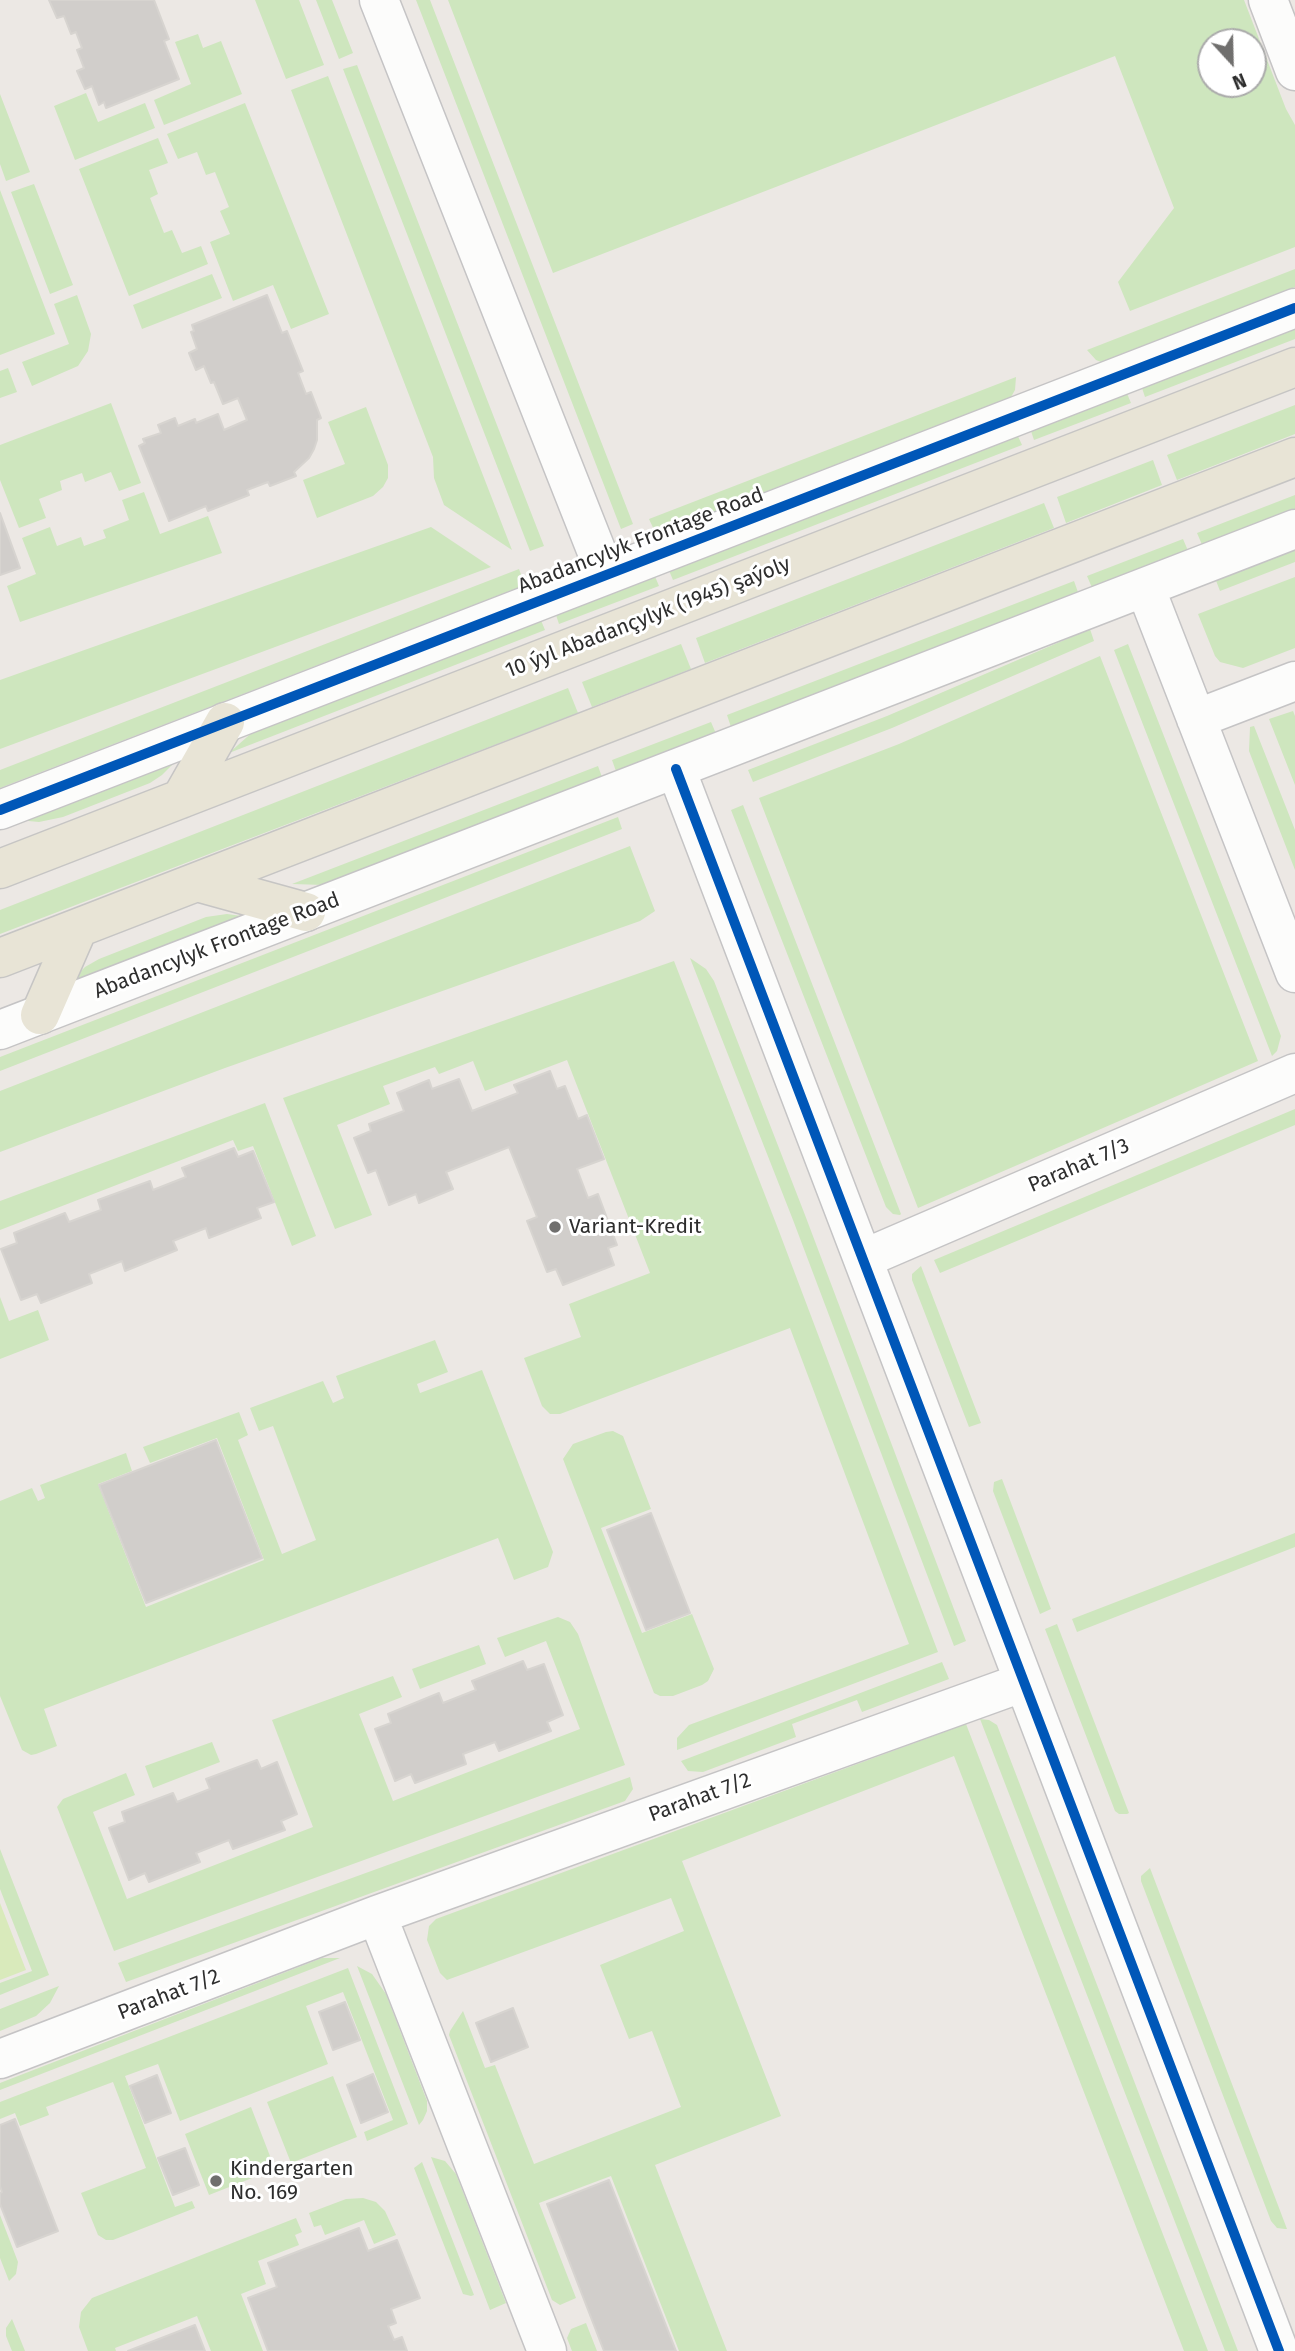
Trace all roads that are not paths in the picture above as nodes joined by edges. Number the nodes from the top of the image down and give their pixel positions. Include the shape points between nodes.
1 (379, 0) edge
2 (1268, 0) edge
3 (1295, 71) edge
4 (1295, 308) edge
5 (1295, 368) edge
6 (1295, 457) edge
7 (1295, 529) edge
8 (606, 575) junction
9 (1145, 587) junction
10 (1295, 681) edge
11 (1196, 719) junction
12 (225, 722) junction
13 (676, 769) junction
14 (181, 799) junction
15 (0, 810) edge
16 (0, 838) edge
17 (40, 853) junction
18 (0, 869) edge
19 (197, 882) junction
20 (306, 912) junction
21 (78, 928) junction
22 (0, 958) edge
23 (1295, 973) edge
24 (40, 1015) junction
25 (0, 1030) edge
26 (1295, 1073) edge
27 (863, 1259) junction
28 (1024, 1682) junction
29 (377, 1915) junction
30 (0, 2059) edge
31 (547, 2351) edge
32 (1279, 2351) edge

1 - 8 street
2 - 3 street
4 - 8 street, Abadancylyk Frontage Road
5 - 14 main road, 10 ýyl Abadançylyk (1945) şaýoly
6 - 19 main road
7 - 9 street, Abadancylyk Frontage Road
8 - 12 street, Abadancylyk Frontage Road
9 - 11 street
9 - 13 street, Abadancylyk Frontage Road
10 - 11 street
11 - 23 street
12 - 14 main road
12 - 15 street, Abadancylyk Frontage Road
13 - 20 street, Abadancylyk Frontage Road
13 - 27 street
14 - 17 main road, 10 ýyl Abadançylyk (1945) şaýoly
16 - 17 main road
17 - 18 main road, 10 ýyl Abadançylyk (1945) şaýoly
19 - 20 main road
19 - 21 main road
20 - 24 street, Abadancylyk Frontage Road
21 - 22 main road
21 - 24 main road
24 - 25 street, Abadancylyk Frontage Road
26 - 27 street, Parahat 7/3
27 - 28 street
28 - 29 street, Parahat 7/2
28 - 32 street
29 - 30 street, Parahat 7/2
29 - 31 street

